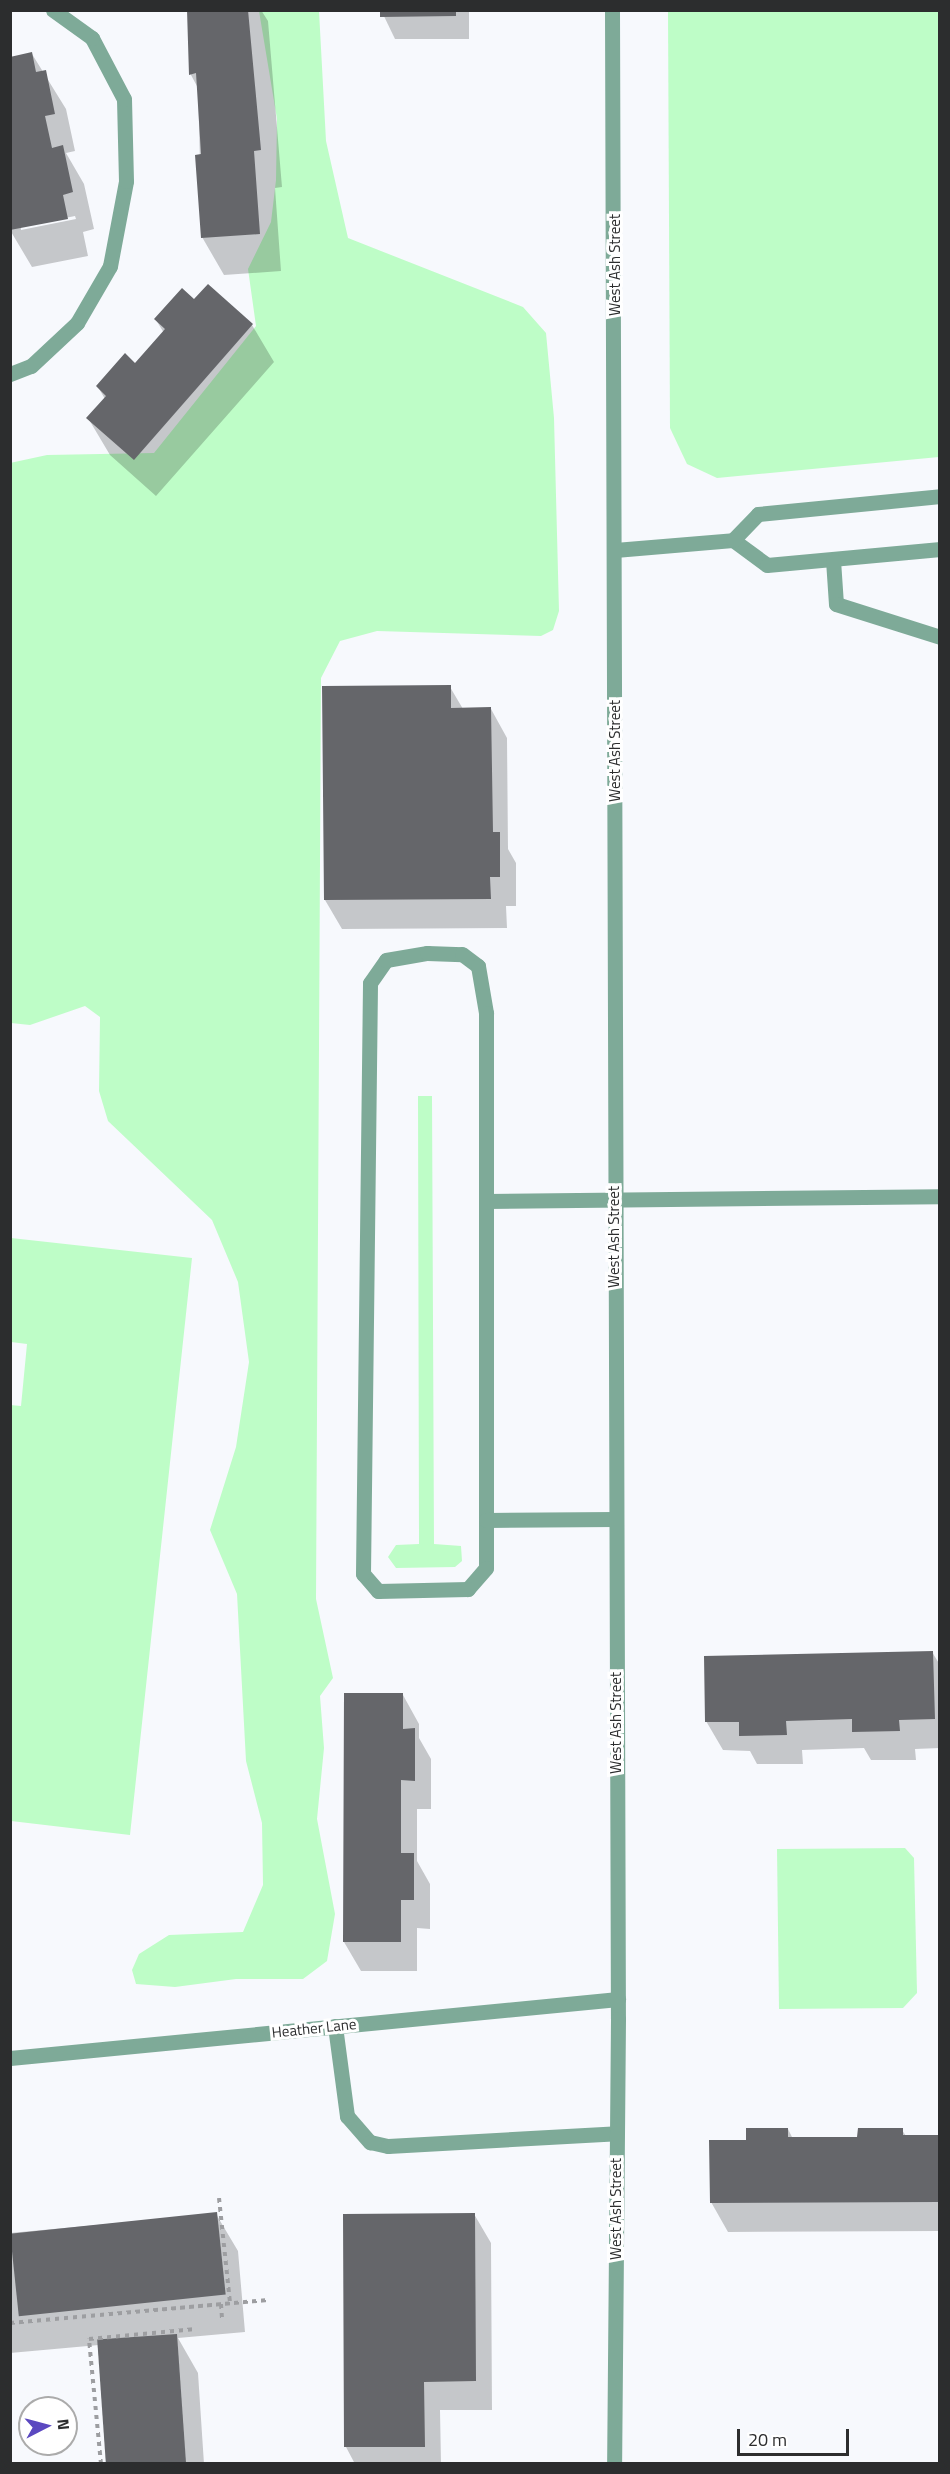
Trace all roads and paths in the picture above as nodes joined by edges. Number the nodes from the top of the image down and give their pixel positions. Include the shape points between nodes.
1 (53, 10) edge
2 (612, 10) edge
3 (10, 374) edge
4 (939, 496) edge
5 (733, 540) junction
6 (939, 549) edge
7 (615, 550) junction
8 (834, 560) junction
9 (939, 637) edge
10 (939, 1196) edge
11 (614, 1199) junction
12 (486, 1201) junction
13 (615, 1519) junction
14 (486, 1520) junction
15 (618, 1999) junction
16 (335, 2026) junction
17 (10, 2058) edge
18 (617, 2133) junction
19 (219, 2198) dead end
20 (268, 2300) dead end
21 (230, 2303) junction
22 (221, 2304) junction
23 (222, 2320) dead end
24 (10, 2323) edge
25 (196, 2329) dead end
26 (101, 2463) edge
27 (614, 2463) edge

1 - 3 street via 92,38 124,99 126,181 110,266 76,323 31,366
2 - 7 street, West Ash Street
4 - 5 street via 758,514
5 - 7 street
5 - 8 street via 767,566
6 - 8 street
7 - 11 street, West Ash Street
8 - 9 street via 836,604
10 - 11 street
11 - 12 street
11 - 13 street, West Ash Street
12 - 14 street
12 - 14 street via 486,1013 478,966 462,954 427,953 386,960 370,983 363,1575 378,1591 468,1589 486,1568
13 - 14 street
13 - 15 street, West Ash Street
15 - 16 street, Heather Lane
15 - 18 street, West Ash Street
16 - 17 street, Heather Lane
16 - 18 street via 347,2116 370,2142 388,2146
18 - 27 street, West Ash Street
19 - 21 path
20 - 21 path
21 - 22 path
22 - 23 path
22 - 24 path
25 - 26 path via 89,2339

